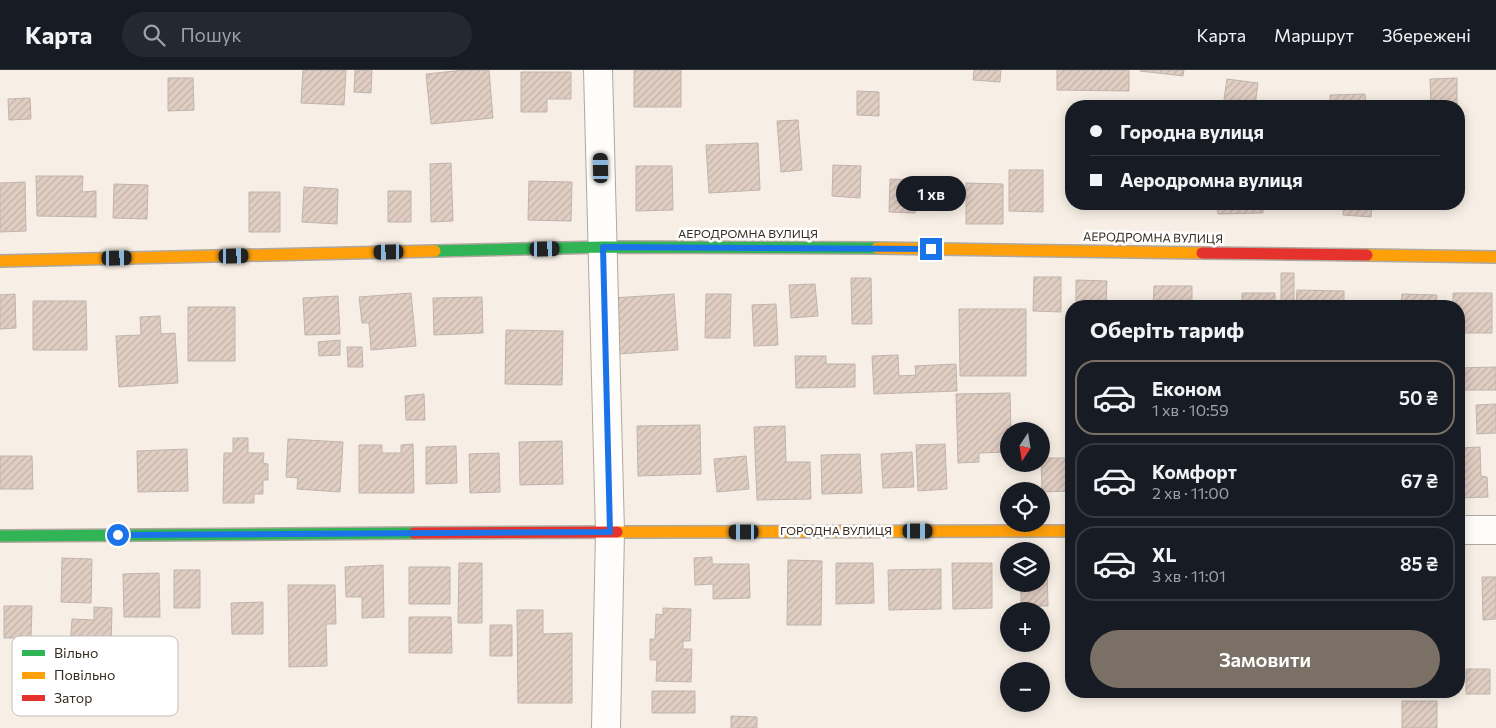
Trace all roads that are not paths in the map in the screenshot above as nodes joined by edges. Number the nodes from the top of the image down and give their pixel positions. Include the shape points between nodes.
1 (598, 70) edge
2 (603, 247) junction
3 (1496, 257) edge
4 (0, 261) edge
5 (1465, 530) edge
6 (1496, 530) edge
7 (1065, 531) edge
8 (610, 532) junction
9 (0, 536) edge
10 (606, 728) edge

1 - 2 street
2 - 3 street, АЕРОДРОМНА ВУЛИЦЯ
2 - 4 street, АЕРОДРОМНА ВУЛИЦЯ
2 - 8 street
5 - 6 street
7 - 8 street, ГОРОДНА ВУЛИЦЯ
8 - 9 street, ГОРОДНА ВУЛИЦЯ
8 - 10 street

